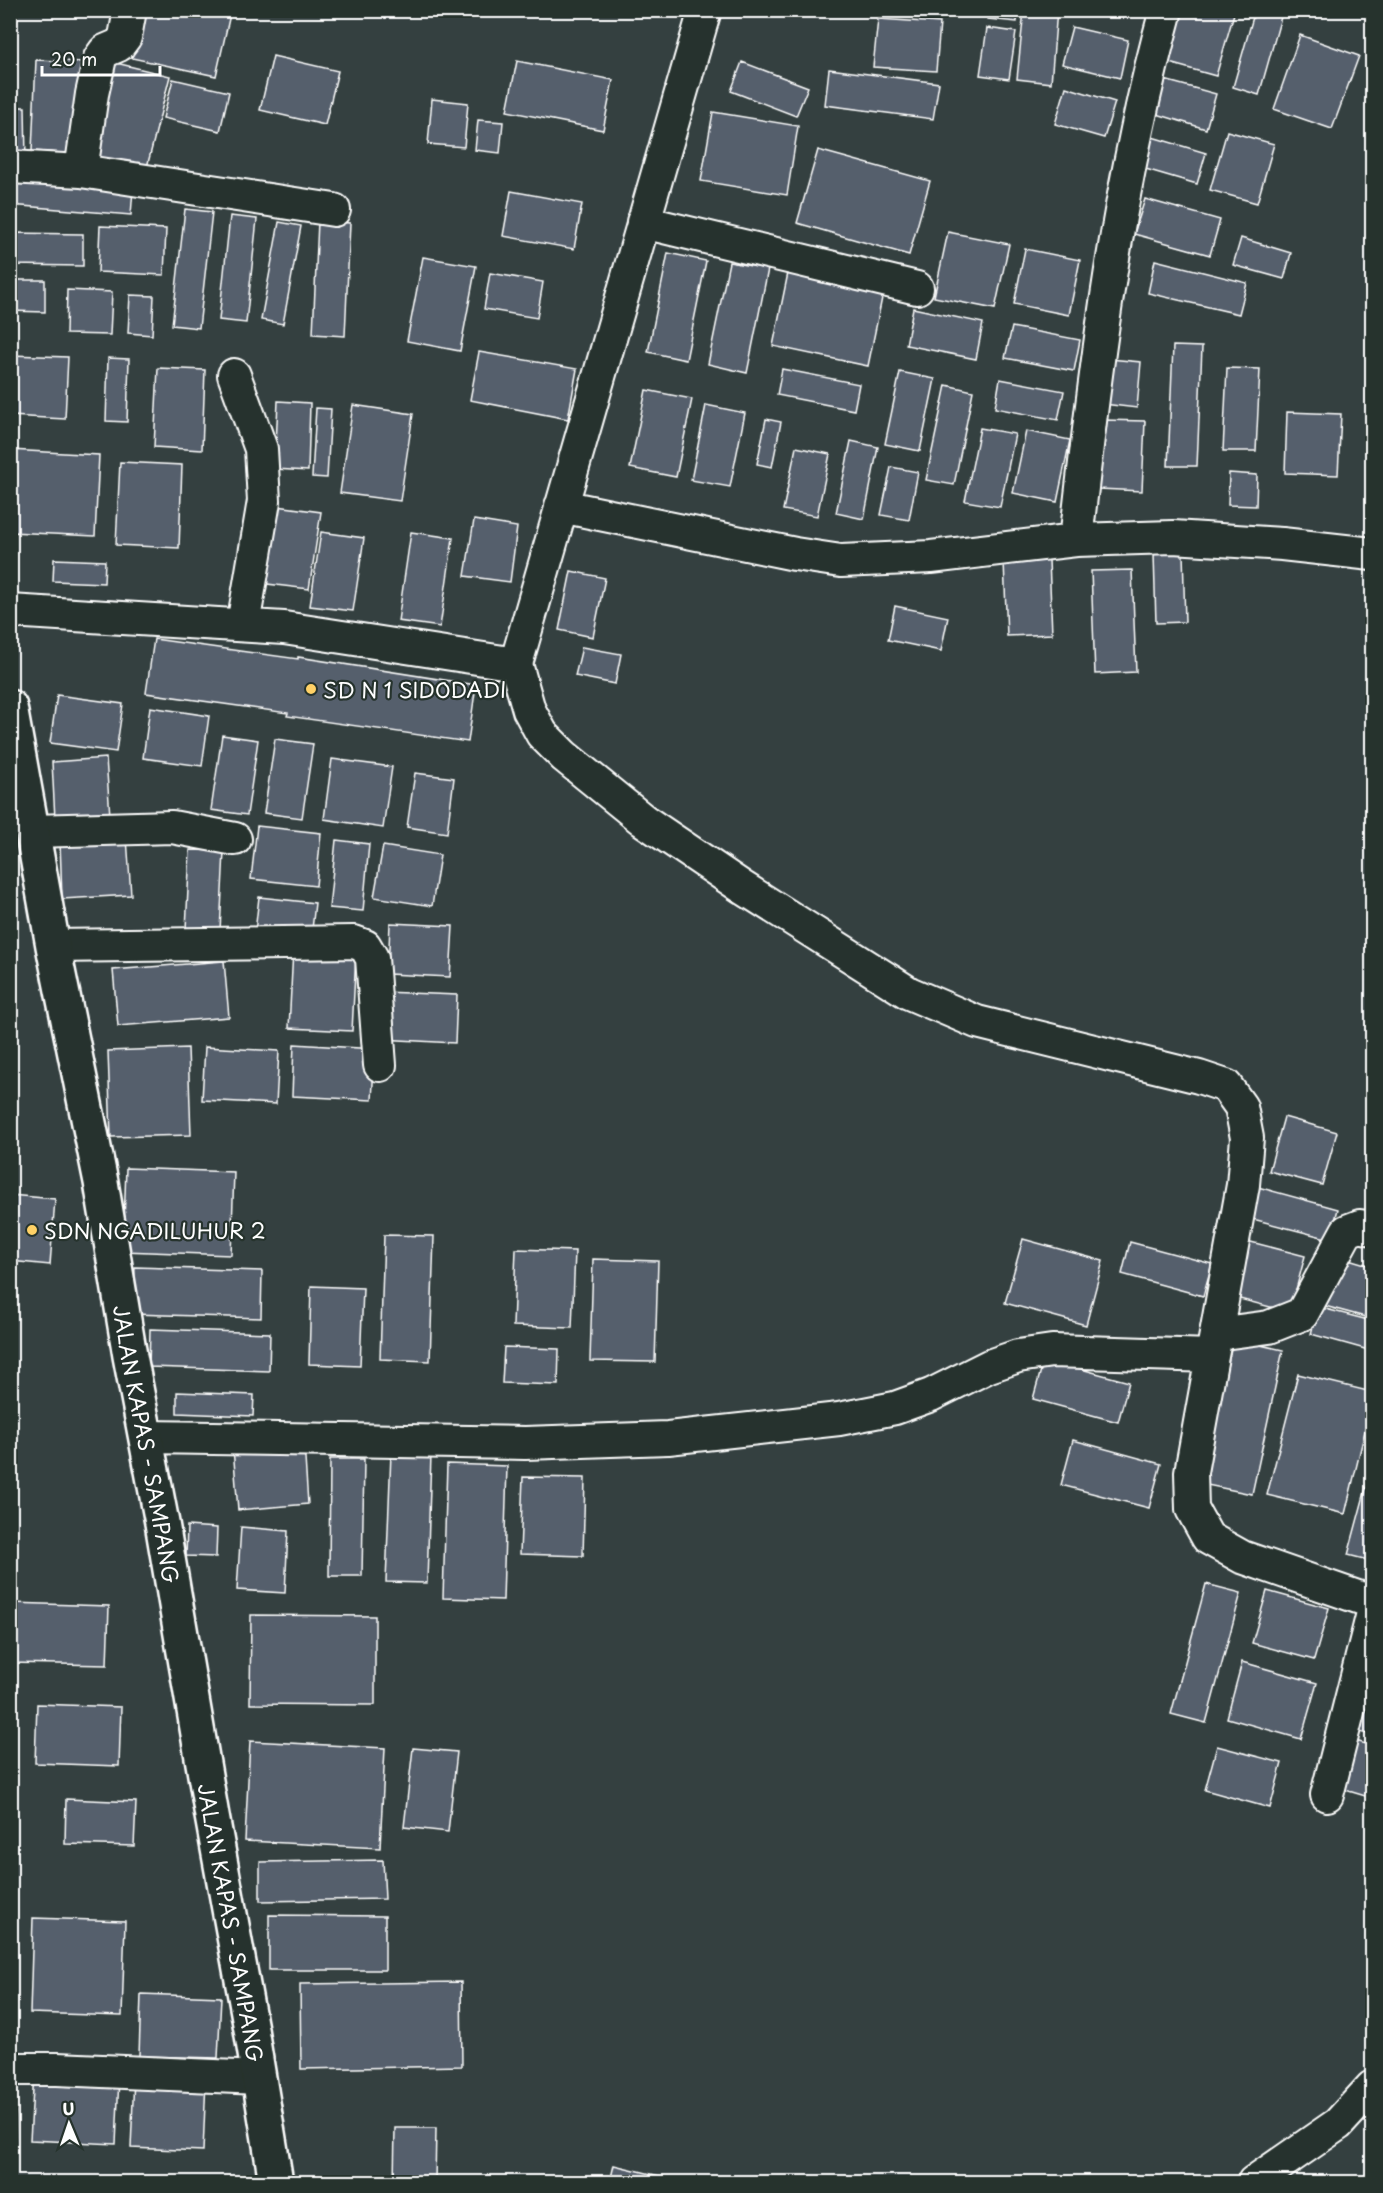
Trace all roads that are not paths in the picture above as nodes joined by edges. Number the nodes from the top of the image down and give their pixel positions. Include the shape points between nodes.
1 (130, 10) edge
2 (705, 10) edge
3 (1166, 10) edge
4 (10, 167) edge
5 (81, 171) junction
6 (334, 210) dead end
7 (643, 222) junction
8 (917, 288) dead end
9 (234, 375) dead end
10 (561, 506) junction
11 (1076, 540) junction
12 (1372, 554) edge
13 (10, 611) edge
14 (243, 625) junction
15 (516, 664) junction
16 (10, 707) edge
17 (33, 831) junction
18 (235, 839) dead end
19 (53, 946) junction
20 (380, 1065) dead end
21 (1372, 1229) edge
22 (1214, 1345) junction
23 (146, 1437) junction
24 (1372, 1602) edge
25 (1372, 1617) edge
26 (1327, 1794) dead end
27 (10, 2069) edge
28 (259, 2078) junction
29 (1372, 2087) edge
30 (276, 2182) edge
31 (1254, 2182) edge

1 - 5 street via 125,37 100,58
2 - 7 street
3 - 11 street via 1124,191
4 - 5 street
5 - 6 street
7 - 8 street
7 - 10 street
9 - 14 street via 261,449 264,501
10 - 11 street via 841,561 931,557
10 - 15 street
11 - 12 street via 1184,538
13 - 14 street
14 - 15 street via 284,627
15 - 22 street via 529,710 542,734 564,756 653,827 909,993 976,1022 1226,1086 1241,1107 1247,1138 1243,1185
16 - 17 street, JALAN KAPAS - SAMPANG
17 - 18 street via 172,827
17 - 19 street, JALAN KAPAS - SAMPANG
19 - 20 street via 354,942 364,946 372,958
19 - 23 street, JALAN KAPAS - SAMPANG via 101,1182
21 - 22 street via 1360,1226 1347,1231 1302,1314
22 - 23 street via 1052,1351 1018,1356 895,1408 838,1419 668,1438 525,1443
22 - 24 street via 1191,1472 1192,1509 1208,1538 1242,1557
23 - 28 street, JALAN KAPAS - SAMPANG
25 - 26 street
27 - 28 street
28 - 30 street, JALAN KAPAS - SAMPANG
29 - 31 street via 1338,2124

